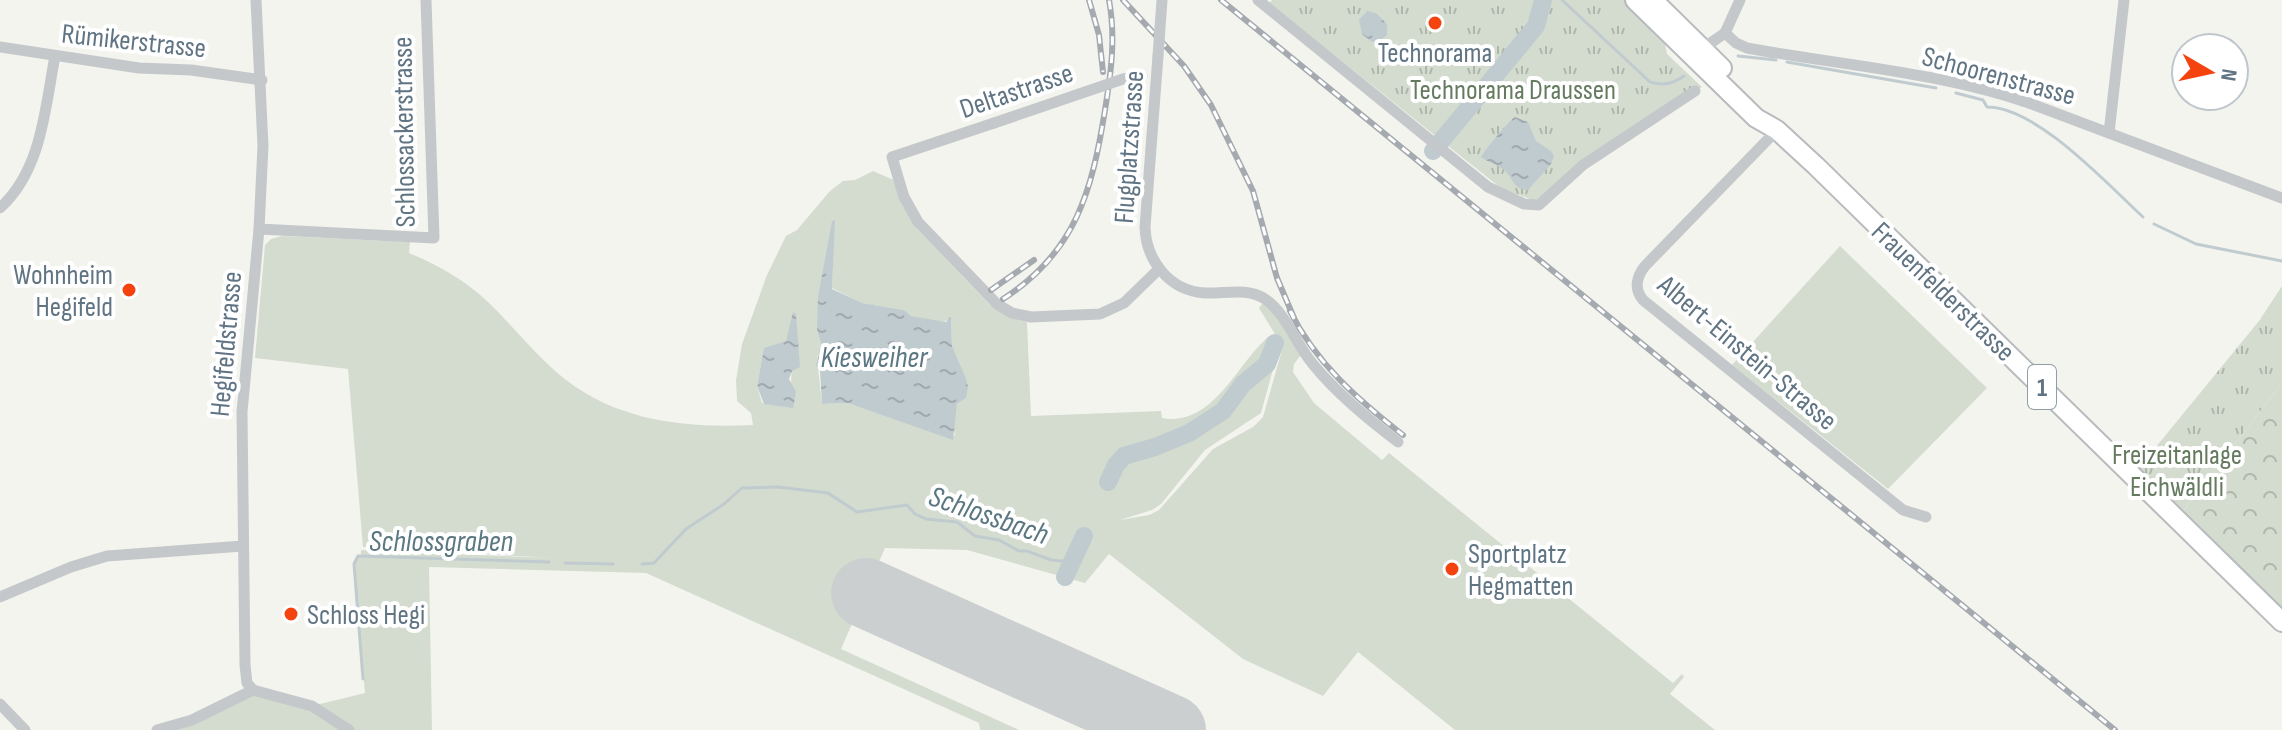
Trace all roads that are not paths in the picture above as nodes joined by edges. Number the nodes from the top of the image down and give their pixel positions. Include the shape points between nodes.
1 (256, 0) edge
2 (426, 0) edge
3 (1162, 0) edge
4 (1258, 0) edge
5 (1635, 0) edge
6 (1653, 0) edge
7 (1740, 0) edge
8 (2124, 0) edge
9 (1725, 33) junction
10 (0, 47) edge
11 (1702, 49) junction
12 (55, 56) junction
13 (1156, 76) junction
14 (262, 80) junction
15 (1695, 91) dead end
16 (1777, 130) junction
17 (2109, 133) junction
18 (2282, 198) edge
19 (0, 208) edge
20 (259, 229) junction
21 (1159, 269) junction
22 (1398, 442) dead end
23 (1926, 517) dead end
24 (243, 546) junction
25 (0, 597) edge
26 (2282, 622) edge
27 (253, 690) junction
28 (0, 704) edge
29 (25, 730) edge
30 (157, 730) edge
31 (349, 730) edge

1 - 14 street, Hegifeldstrasse
2 - 20 street, Schlossackerstrasse via 434,238
3 - 13 street, Flugplatzstrasse, bridge
4 - 15 street via 1495,192 1528,205 1539,205 1583,165
5 - 16 main road, Frauenfelderstrasse / 1 via 1756,118
6 - 11 main road, Frauenfelderstrasse / 1
7 - 9 street
8 - 17 street
9 - 11 street
9 - 17 street, Schoorenstrasse via 1751,49 1991,91
10 - 12 street, Rümikerstrasse
11 - 16 main road, Frauenfelderstrasse / 1 via 1766,111
12 - 14 street, Rümikerstrasse
12 - 19 street via 30,165
13 - 21 street, Flugplatzstrasse via 1145,227 1147,247
13 - 21 street, Deltastrasse, bridge via 1123,79 892,157 918,222 1012,313 1105,313 1124,303
14 - 20 street, Hegifeldstrasse
16 - 23 street, Albert-Einstein-Strasse via 1645,266 1637,282 1639,295 1903,510
16 - 26 main road, Frauenfelderstrasse / 1
17 - 18 street, Schoorenstrasse
20 - 24 street, Hegifeldstrasse via 242,412
21 - 22 street via 1194,291 1246,292 1266,299 1334,388
24 - 25 street via 107,556
24 - 27 street, Hegifeldstrasse via 245,674
27 - 30 street via 192,720
27 - 31 street via 312,706
28 - 29 street

